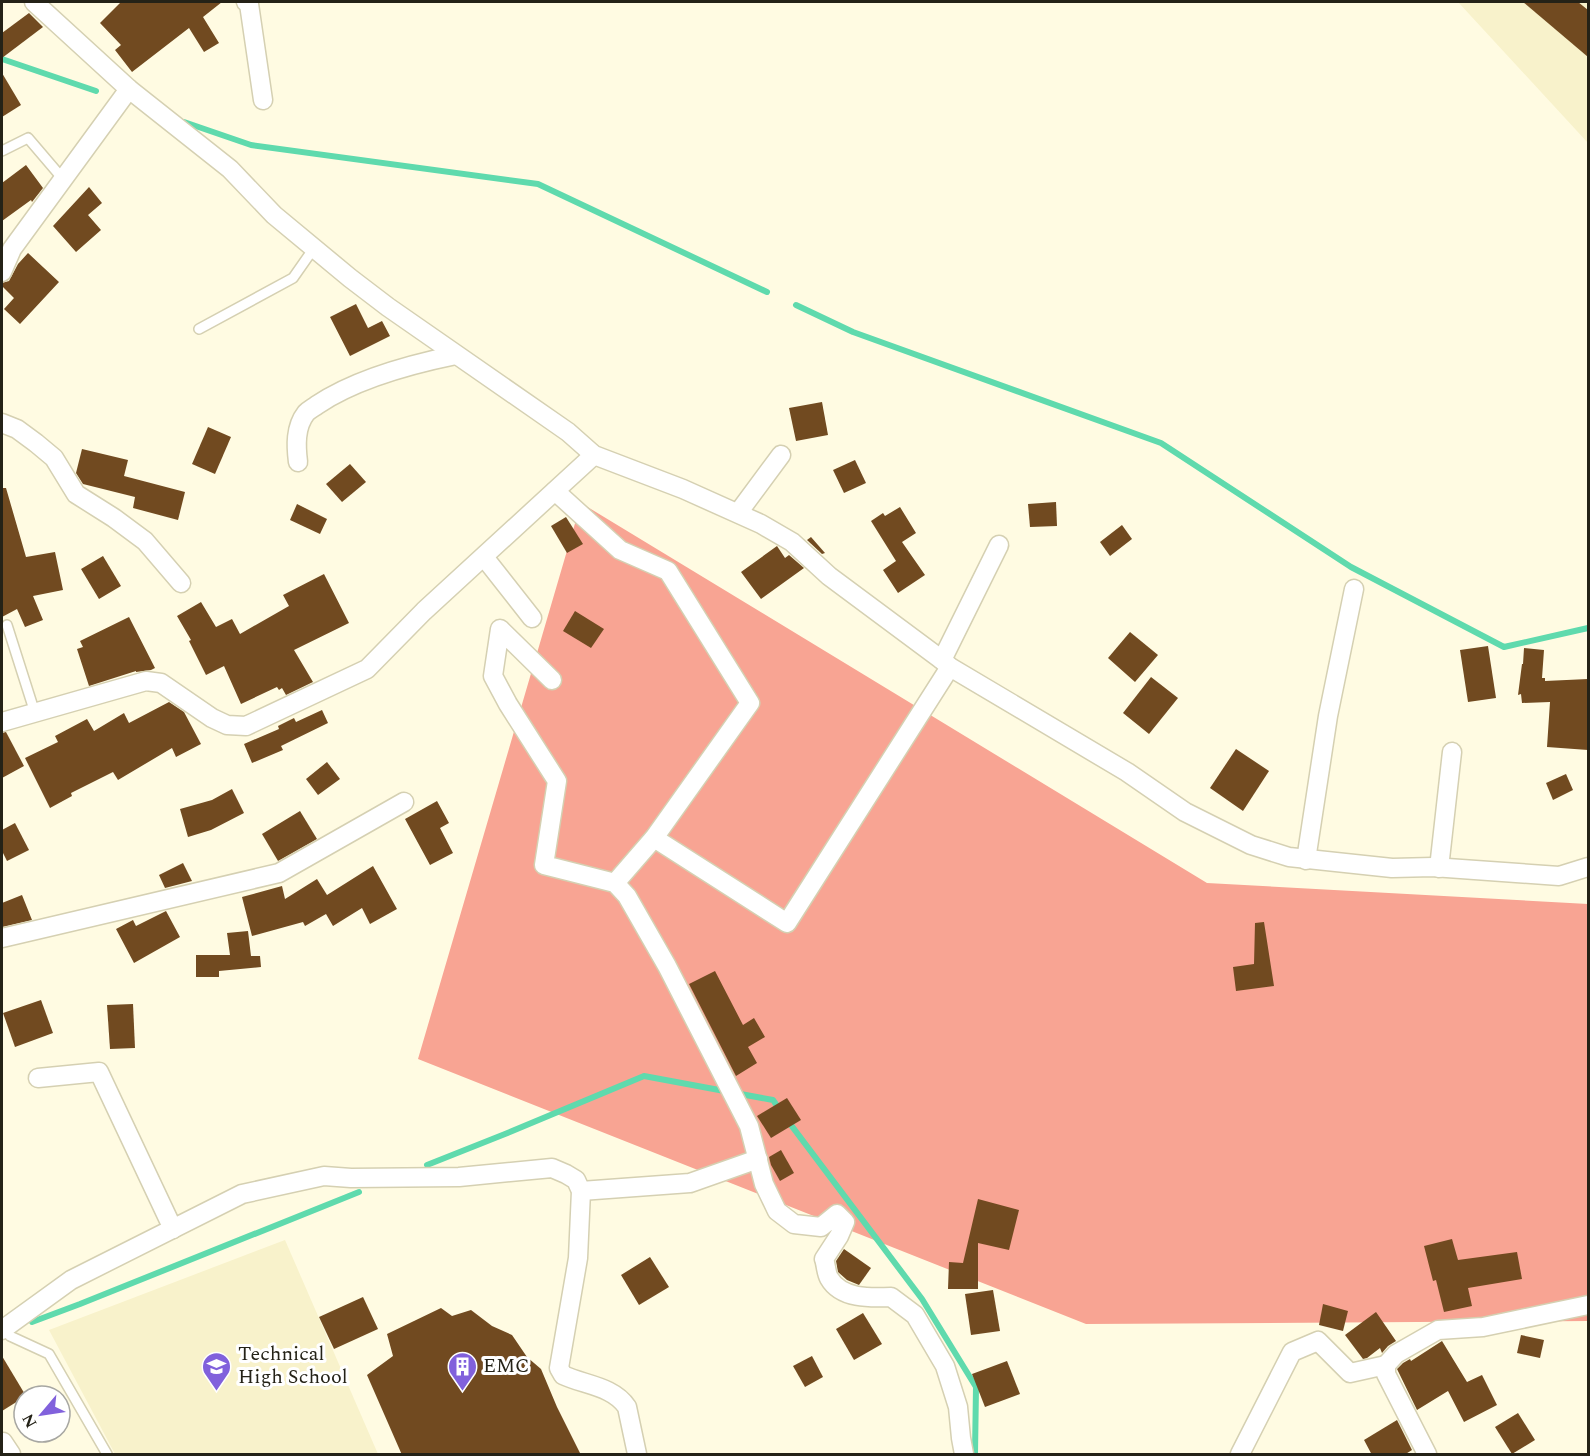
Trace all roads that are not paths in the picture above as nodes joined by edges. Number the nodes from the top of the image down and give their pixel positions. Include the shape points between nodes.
1 (34, 2) edge
2 (249, 2) edge
3 (129, 89) junction
4 (263, 100) dead end
5 (2, 151) edge
6 (63, 179) junction
7 (314, 248) junction
8 (2, 272) edge
9 (199, 329) dead end
10 (456, 356) junction
11 (2, 423) edge
12 (594, 455) junction
13 (781, 455) dead end
14 (298, 462) dead end
15 (555, 491) junction
16 (738, 513) junction
17 (999, 545) dead end
18 (484, 557) junction
19 (181, 583) dead end
20 (1354, 590) dead end
21 (532, 618) dead end
22 (7, 625) dead end
23 (946, 663) junction
24 (552, 680) dead end
25 (35, 713) junction
26 (2, 722) edge
27 (1452, 752) dead end
28 (404, 802) dead end
29 (654, 838) junction
30 (1306, 860) junction
31 (1588, 867) edge
32 (1439, 868) junction
33 (615, 883) junction
34 (2, 938) edge
35 (38, 1078) dead end
36 (758, 1159) junction
37 (581, 1191) junction
38 (173, 1229) junction
39 (1588, 1305) edge
40 (3, 1326) edge
41 (1386, 1365) junction
42 (2, 1443) edge
43 (1426, 1454) edge
44 (10, 1455) edge
45 (107, 1455) edge
46 (637, 1455) edge
47 (964, 1455) edge
48 (1240, 1455) edge

1 - 3 street
2 - 4 street
3 - 6 street
3 - 7 street via 230,169 274,215
5 - 6 lane via 28,138
6 - 8 street via 12,249
7 - 9 lane via 293,278
7 - 10 street
10 - 12 street via 568,432
10 - 14 street via 356,385 307,412 299,426
11 - 19 street via 17,429 54,458 76,494 145,542
12 - 15 street
12 - 16 street
13 - 16 street
15 - 18 street
15 - 29 street via 620,550 668,571 750,703
16 - 23 street via 792,542 829,576
17 - 23 street
18 - 21 street
18 - 25 street via 367,669 246,726 227,725 161,683 146,681
20 - 30 street via 1328,716
22 - 25 lane
23 - 29 street via 787,923
23 - 30 street via 1127,772 1185,812 1251,845
24 - 33 street via 500,629 493,676 557,781 544,865
25 - 26 street
27 - 32 street
28 - 34 street via 279,873
29 - 33 street
30 - 32 street
31 - 32 street via 1559,876
33 - 36 street via 627,896 662,956 749,1126
35 - 38 street via 99,1072
36 - 37 street via 690,1183
36 - 47 street via 777,1211 794,1224 821,1227 837,1214 845,1222 824,1259 828,1277 842,1291 868,1298 891,1297 915,1315 945,1366 958,1407
37 - 38 street via 576,1180 552,1168 459,1178 324,1176 242,1194
37 - 46 street via 578,1258 559,1368 563,1376 613,1393 623,1401
38 - 40 street via 71,1280
39 - 41 street via 1484,1327 1438,1330 1396,1354
40 - 45 lane via 10,1336 49,1354
41 - 43 street via 1386,1374
41 - 48 street via 1350,1373 1318,1341 1292,1352
42 - 44 street

